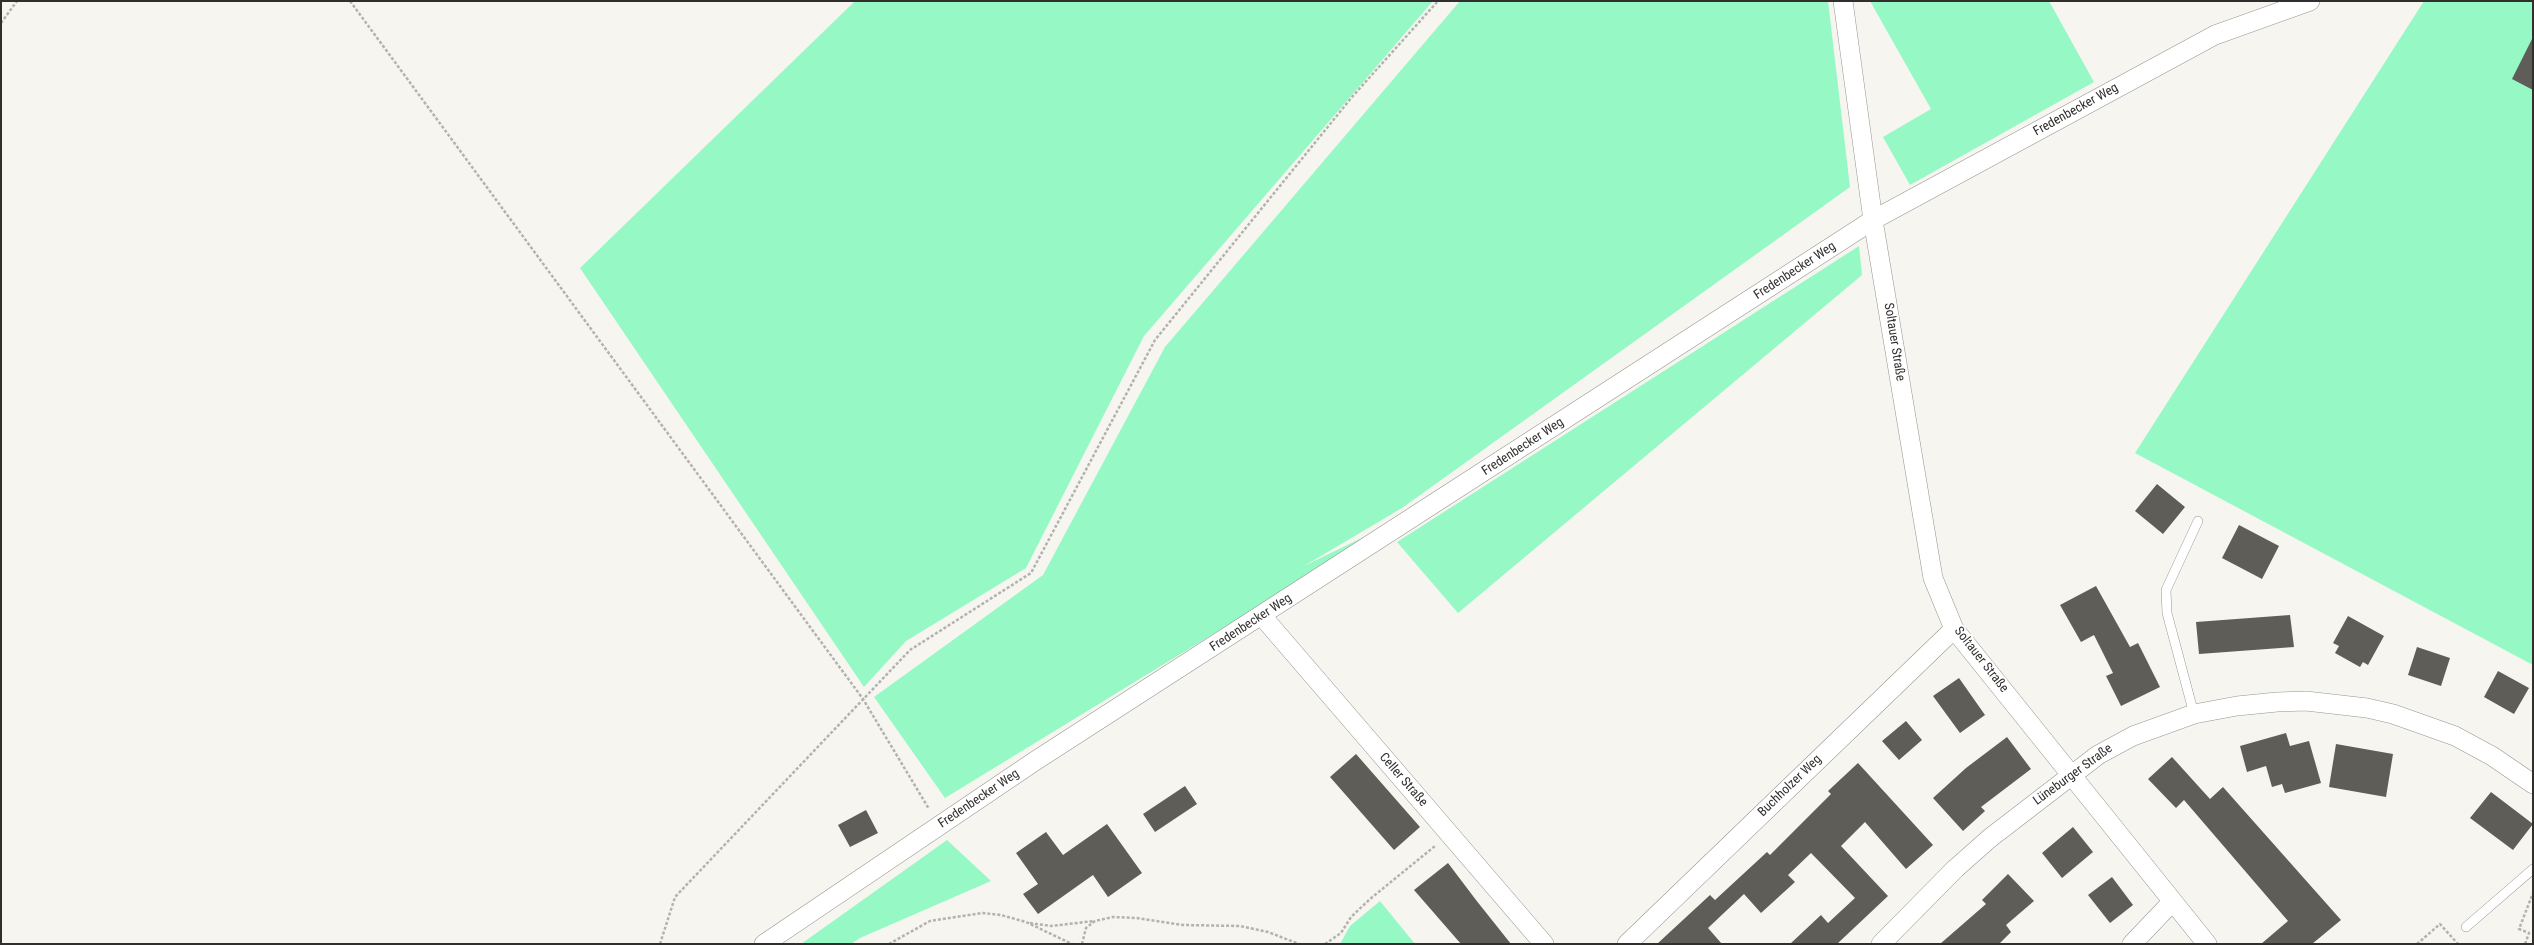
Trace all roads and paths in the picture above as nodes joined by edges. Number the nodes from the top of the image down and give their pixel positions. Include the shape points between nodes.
1 (17, 1) edge
2 (350, 1) edge
3 (1438, 1) edge
4 (1843, 1) edge
5 (2310, 1) edge
6 (1, 23) edge
7 (1874, 220) junction
8 (2198, 521) dead end
9 (1262, 616) junction
10 (1954, 628) junction
11 (863, 699) junction
12 (2194, 714) junction
13 (2073, 774) junction
14 (2533, 784) edge
15 (939, 825) junction
16 (1450, 835) junction
17 (2533, 869) edge
18 (2533, 893) edge
19 (2172, 902) junction
20 (1095, 921) junction
21 (1026, 922) junction
22 (2466, 927) dead end
23 (660, 944) edge
24 (764, 944) edge
25 (889, 944) edge
26 (1072, 944) edge
27 (1082, 944) edge
28 (1299, 944) edge
29 (1325, 944) edge
30 (1544, 944) edge
31 (1627, 944) edge
32 (1881, 944) edge
33 (2132, 944) edge
34 (2207, 944) edge
35 (2417, 944) edge
36 (2458, 944) edge
37 (2525, 944) edge

1 - 6 path
2 - 11 path
3 - 11 path via 1352,97 1155,340 1031,573 910,650
4 - 7 street, Soltauer Straße
5 - 7 street, Fredenbecker Weg via 2215,35
7 - 9 street, Fredenbecker Weg
7 - 10 street, Soltauer Straße via 1933,578
8 - 12 lane via 2166,590 2167,613
9 - 15 street, Fredenbecker Weg
9 - 16 street, Celler Straße
10 - 13 street, Soltauer Straße
10 - 31 street, Buchholzer Weg
11 - 15 path
11 - 23 path via 675,897
12 - 13 street, Lüneburger Straße via 2114,745
12 - 14 street, Lüneburger Straße via 2277,702 2306,701 2367,708 2393,714 2455,736 2492,756
13 - 19 street, Soltauer Straße
13 - 32 street, Lüneburger Straße via 2023,811 1967,859
15 - 24 street, Fredenbecker Weg
16 - 29 path via 1370,899 1351,918 1341,933
16 - 30 street, Celler Straße
17 - 22 lane
18 - 37 path via 2519,929 2529,933
19 - 33 street
19 - 34 street, Soltauer Straße
20 - 21 path via 1051,926
20 - 27 path via 1086,928
20 - 28 path via 1137,918 1183,925 1240,926 1268,932
21 - 25 path via 1001,914 954,916 930,921
21 - 26 path
35 - 36 path via 2440,924

